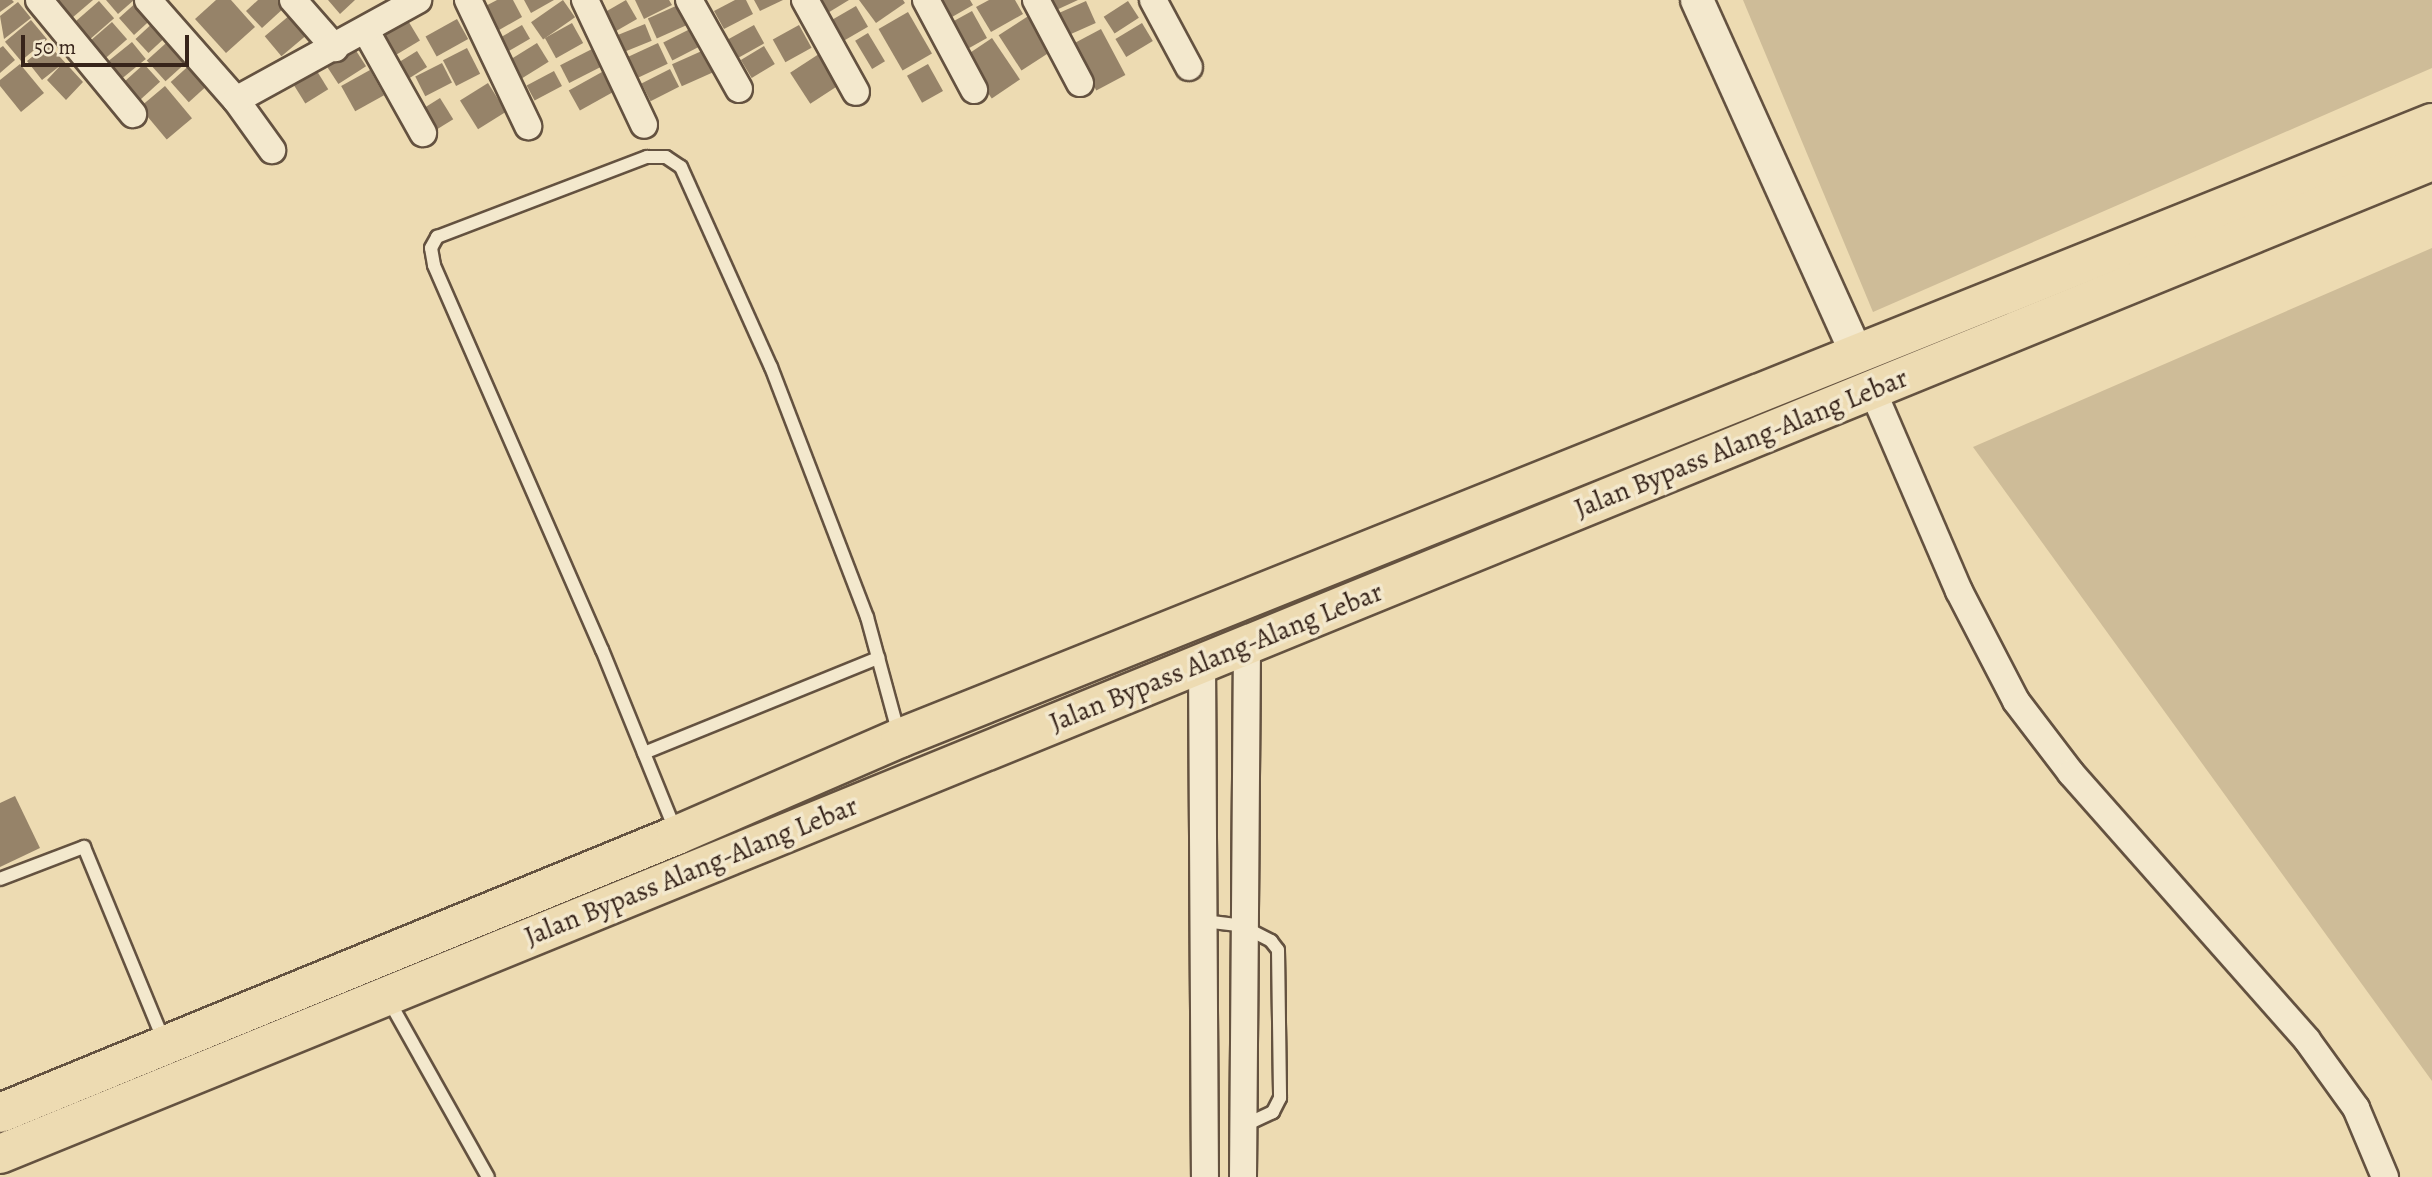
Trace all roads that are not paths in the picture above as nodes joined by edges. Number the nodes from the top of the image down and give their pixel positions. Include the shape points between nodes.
1 (39, 0) edge
2 (148, 0) edge
3 (293, 0) edge
4 (418, 0) edge
5 (468, 0) edge
6 (585, 0) edge
7 (689, 0) edge
8 (805, 0) edge
9 (926, 0) edge
10 (1036, 0) edge
11 (1153, 0) edge
12 (1697, 0) edge
13 (366, 31) junction
14 (335, 48) junction
15 (1189, 67) dead end
16 (1080, 83) dead end
17 (739, 89) dead end
18 (974, 90) dead end
19 (856, 92) dead end
20 (236, 100) junction
21 (133, 114) dead end
22 (2432, 123) edge
23 (644, 125) dead end
24 (528, 126) dead end
25 (423, 134) dead end
26 (272, 150) dead end
27 (2432, 161) edge
28 (2209, 232) junction
29 (1854, 345) junction
30 (1872, 389) junction
31 (1247, 644) junction
32 (878, 658) junction
33 (1202, 662) junction
34 (900, 738) junction
35 (644, 753) junction
36 (677, 835) junction
37 (0, 879) edge
38 (1204, 921) junction
39 (1241, 926) junction
40 (386, 996) junction
41 (166, 1045) junction
42 (0, 1113) edge
43 (1242, 1126) junction
44 (0, 1154) edge
45 (488, 1177) edge
46 (1205, 1177) edge
47 (1243, 1177) edge
48 (2385, 1177) edge

1 - 21 street
2 - 20 street
3 - 14 street
4 - 13 street
5 - 24 street
6 - 23 street
7 - 17 street
8 - 19 street
9 - 18 street
10 - 16 street
11 - 15 street
12 - 29 street
13 - 14 street
13 - 25 street
14 - 20 street
20 - 26 street
22 - 28 highway, Jalan Bypass Alang-Alang Lebar
27 - 28 highway, Jalan Bypass Alang-Alang Lebar
28 - 29 highway, Jalan Bypass Alang-Alang Lebar
28 - 30 highway, Jalan Bypass Alang-Alang Lebar
29 - 34 highway, Jalan Bypass Alang-Alang Lebar
30 - 31 highway, Jalan Bypass Alang-Alang Lebar
30 - 48 street via 1959,591 2016,701 2071,774 2307,1040 2356,1108
31 - 33 highway, Jalan Bypass Alang-Alang Lebar
31 - 39 street
32 - 34 lane
32 - 35 lane
32 - 35 lane via 867,617 771,367 675,160 647,157 437,237 431,248 434,265
33 - 38 street
33 - 40 highway, Jalan Bypass Alang-Alang Lebar
34 - 36 highway, Jalan Bypass Alang-Alang Lebar
35 - 36 lane
36 - 41 highway, Jalan Bypass Alang-Alang Lebar
37 - 41 lane via 84,847
38 - 39 lane
38 - 46 street
39 - 43 street
39 - 43 lane via 1271,941 1278,950 1280,1098 1273,1112
40 - 44 highway, Jalan Bypass Alang-Alang Lebar
40 - 45 lane
41 - 42 highway, Jalan Bypass Alang-Alang Lebar
43 - 47 street

